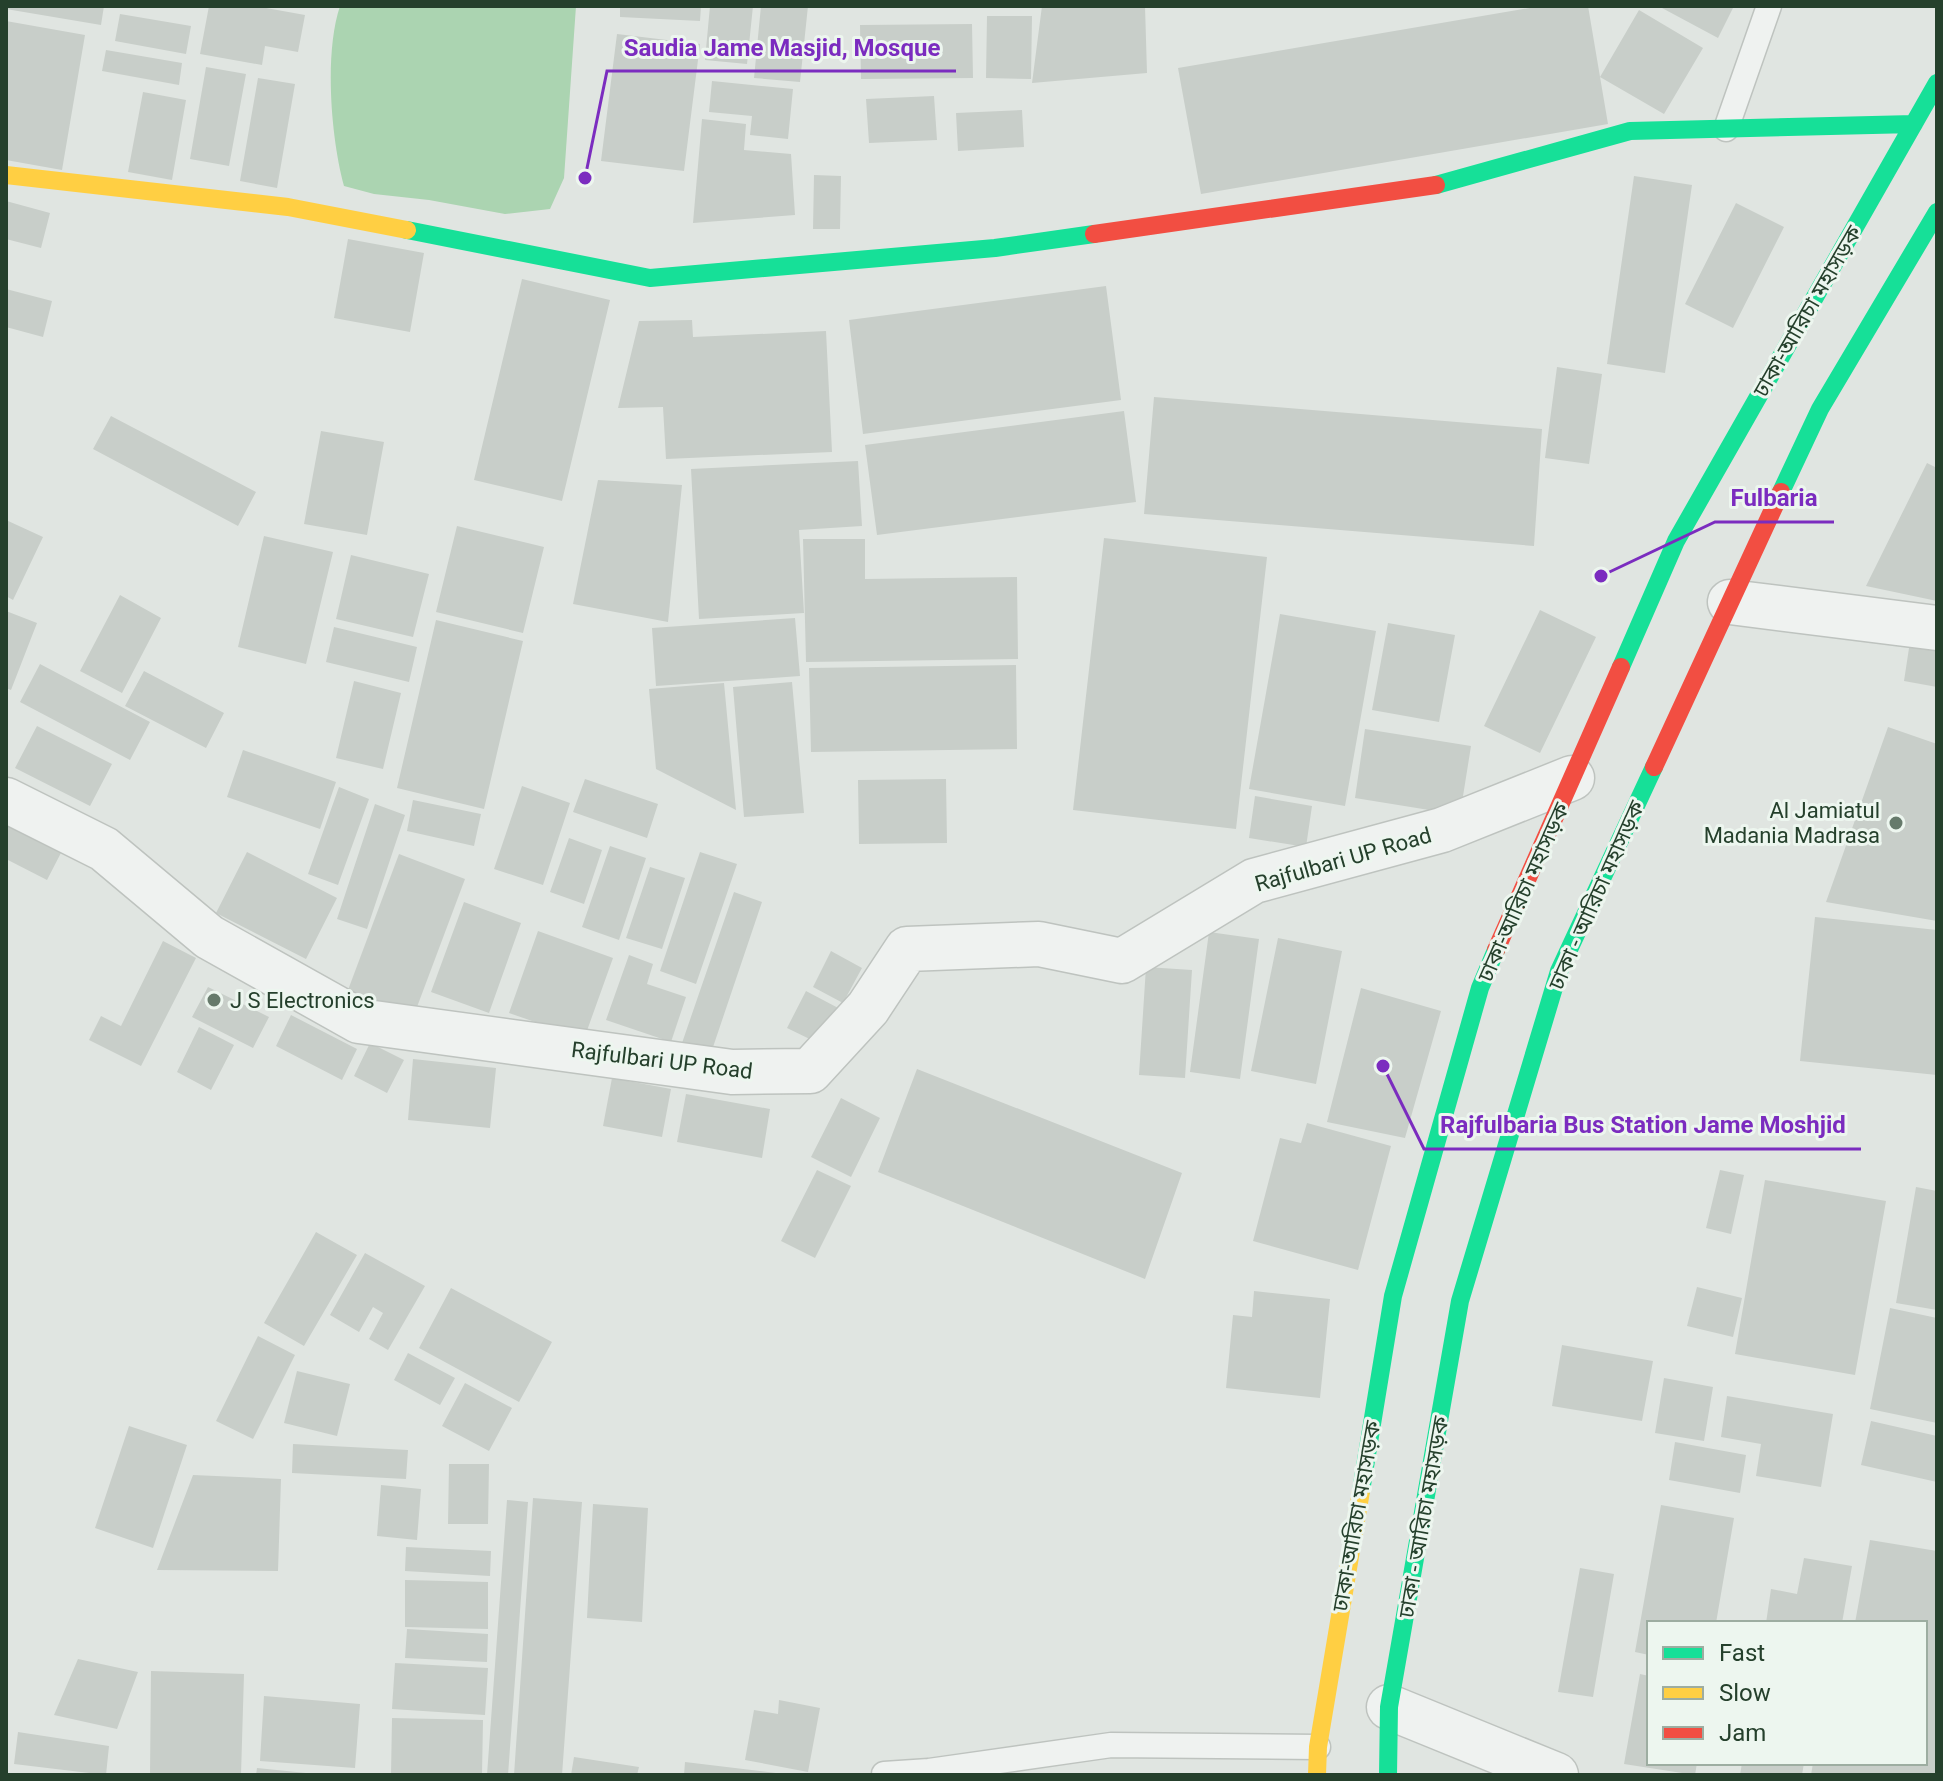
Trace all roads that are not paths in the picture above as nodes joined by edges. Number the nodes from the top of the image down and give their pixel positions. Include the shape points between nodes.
1 (1769, 6) edge
2 (1937, 83) edge
3 (1914, 124) junction
4 (1726, 129) junction
5 (6, 175) edge
6 (1937, 212) edge
7 (1730, 602) junction
8 (1937, 628) edge
9 (1572, 778) junction
10 (6, 800) edge
11 (1389, 1707) junction
12 (1318, 1747) junction
13 (884, 1774) edge
14 (1317, 1775) edge
15 (1388, 1775) edge
16 (1556, 1775) edge

1 - 4 lane
2 - 3 main road, ঢাকা-আরিচা মহাসড়ক
3 - 4 main road
3 - 9 main road, ঢাকা-আরিচা মহাসড়ক via 1676,541
4 - 5 main road via 1630,131 1438,185 995,248 650,278 288,207
6 - 7 main road, ঢাকা - আরিচা মহাসড়ক via 1820,409
7 - 8 street
7 - 11 main road, ঢাকা - আরিচা মহাসড়ক via 1559,971 1460,1301
9 - 10 street, Rajfulbari UP Road via 1442,830 1254,881 1122,961 1039,944 907,949 868,1008 810,1071 732,1072 359,1021 209,937 104,849
9 - 12 main road, ঢাকা-আরিচা মহাসড়ক via 1480,988 1393,1296
11 - 15 main road, ঢাকা - আরিচা মহাসড়ক
11 - 16 street
12 - 13 lane via 1111,1745
12 - 14 main road, ঢাকা-আরিচা মহাসড়ক

